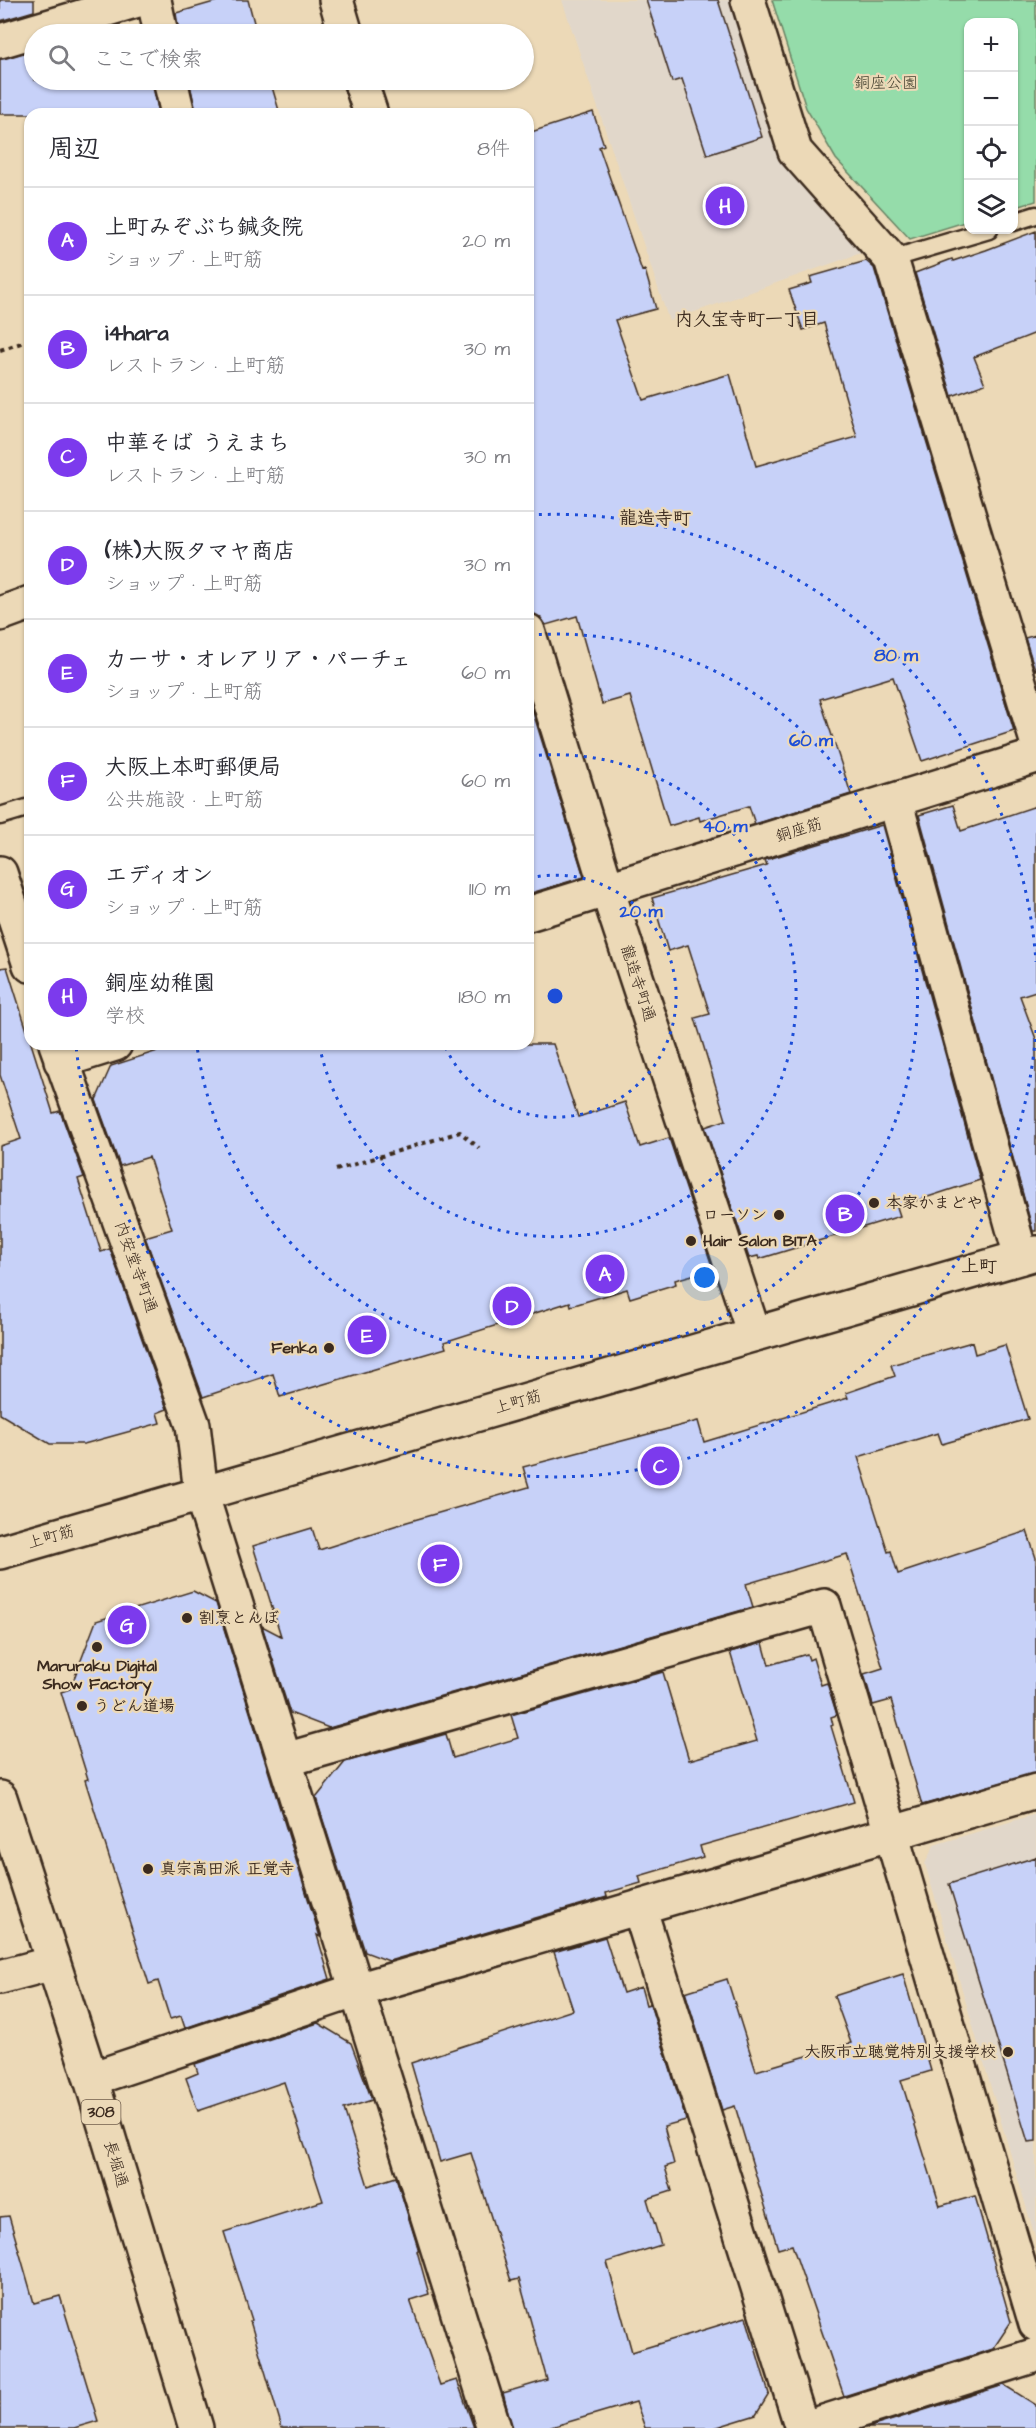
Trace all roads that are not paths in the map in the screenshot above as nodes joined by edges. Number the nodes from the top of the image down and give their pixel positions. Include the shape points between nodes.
1 (138, 0) edge
2 (154, 0) edge
3 (336, 0) edge
4 (748, 0) edge
5 (57, 24) edge
6 (159, 24) edge
7 (343, 24) edge
8 (24, 34) edge
9 (0, 41) edge
10 (172, 90) edge
11 (363, 90) edge
12 (177, 108) edge
13 (369, 108) edge
14 (1036, 215) edge
15 (1018, 221) edge
16 (975, 234) edge
17 (891, 259) junction
18 (24, 605) edge
19 (0, 614) edge
20 (534, 651) edge
21 (1036, 738) edge
22 (1036, 756) edge
23 (895, 800) junction
24 (24, 809) edge
25 (0, 816) edge
26 (0, 873) edge
27 (607, 889) junction
28 (534, 912) edge
29 (24, 947) edge
30 (59, 1052) edge
31 (1029, 1255) edge
32 (754, 1334) junction
33 (201, 1493) junction
34 (0, 1552) edge
35 (285, 1760) junction
36 (1036, 1791) edge
37 (0, 1798) edge
38 (890, 1833) junction
39 (639, 1907) junction
40 (53, 1963) junction
41 (0, 1977) edge
42 (357, 1990) junction
43 (91, 2079) junction
44 (1036, 2324) edge
45 (1036, 2355) edge
46 (196, 2428) edge
47 (494, 2428) edge
48 (803, 2428) edge

1 - 5 main road
2 - 6 main road
3 - 7 main road
4 - 17 main road via 795,151
8 - 9 main road
10 - 12 main road
11 - 13 main road
14 - 15 lane
16 - 17 lane
17 - 21 main road
18 - 19 main road
20 - 27 main road, 龍造寺町通
22 - 23 main road, 銅座筋
23 - 27 main road, 銅座筋
23 - 31 main road
24 - 25 lane
26 - 29 main road
27 - 28 main road, 銅座筋
27 - 32 main road, 龍造寺町通
30 - 33 main road, 内安堂寺町通 via 193,1425
31 - 32 main road, 上町筋
32 - 33 main road, 上町筋
33 - 34 main road, 上町筋
33 - 35 main road, 内安堂寺町通
35 - 38 main road via 824,1606
35 - 42 main road, 内安堂寺町通
36 - 38 main road
37 - 40 main road, 長堀通 / 308
38 - 39 main road
38 - 44 main road
39 - 42 main road
39 - 48 main road
40 - 41 main road
40 - 43 main road, 長堀通 / 308
42 - 43 main road
42 - 47 main road, 内安堂寺町通
43 - 46 main road, 長堀通 / 308
45 - 48 main road

